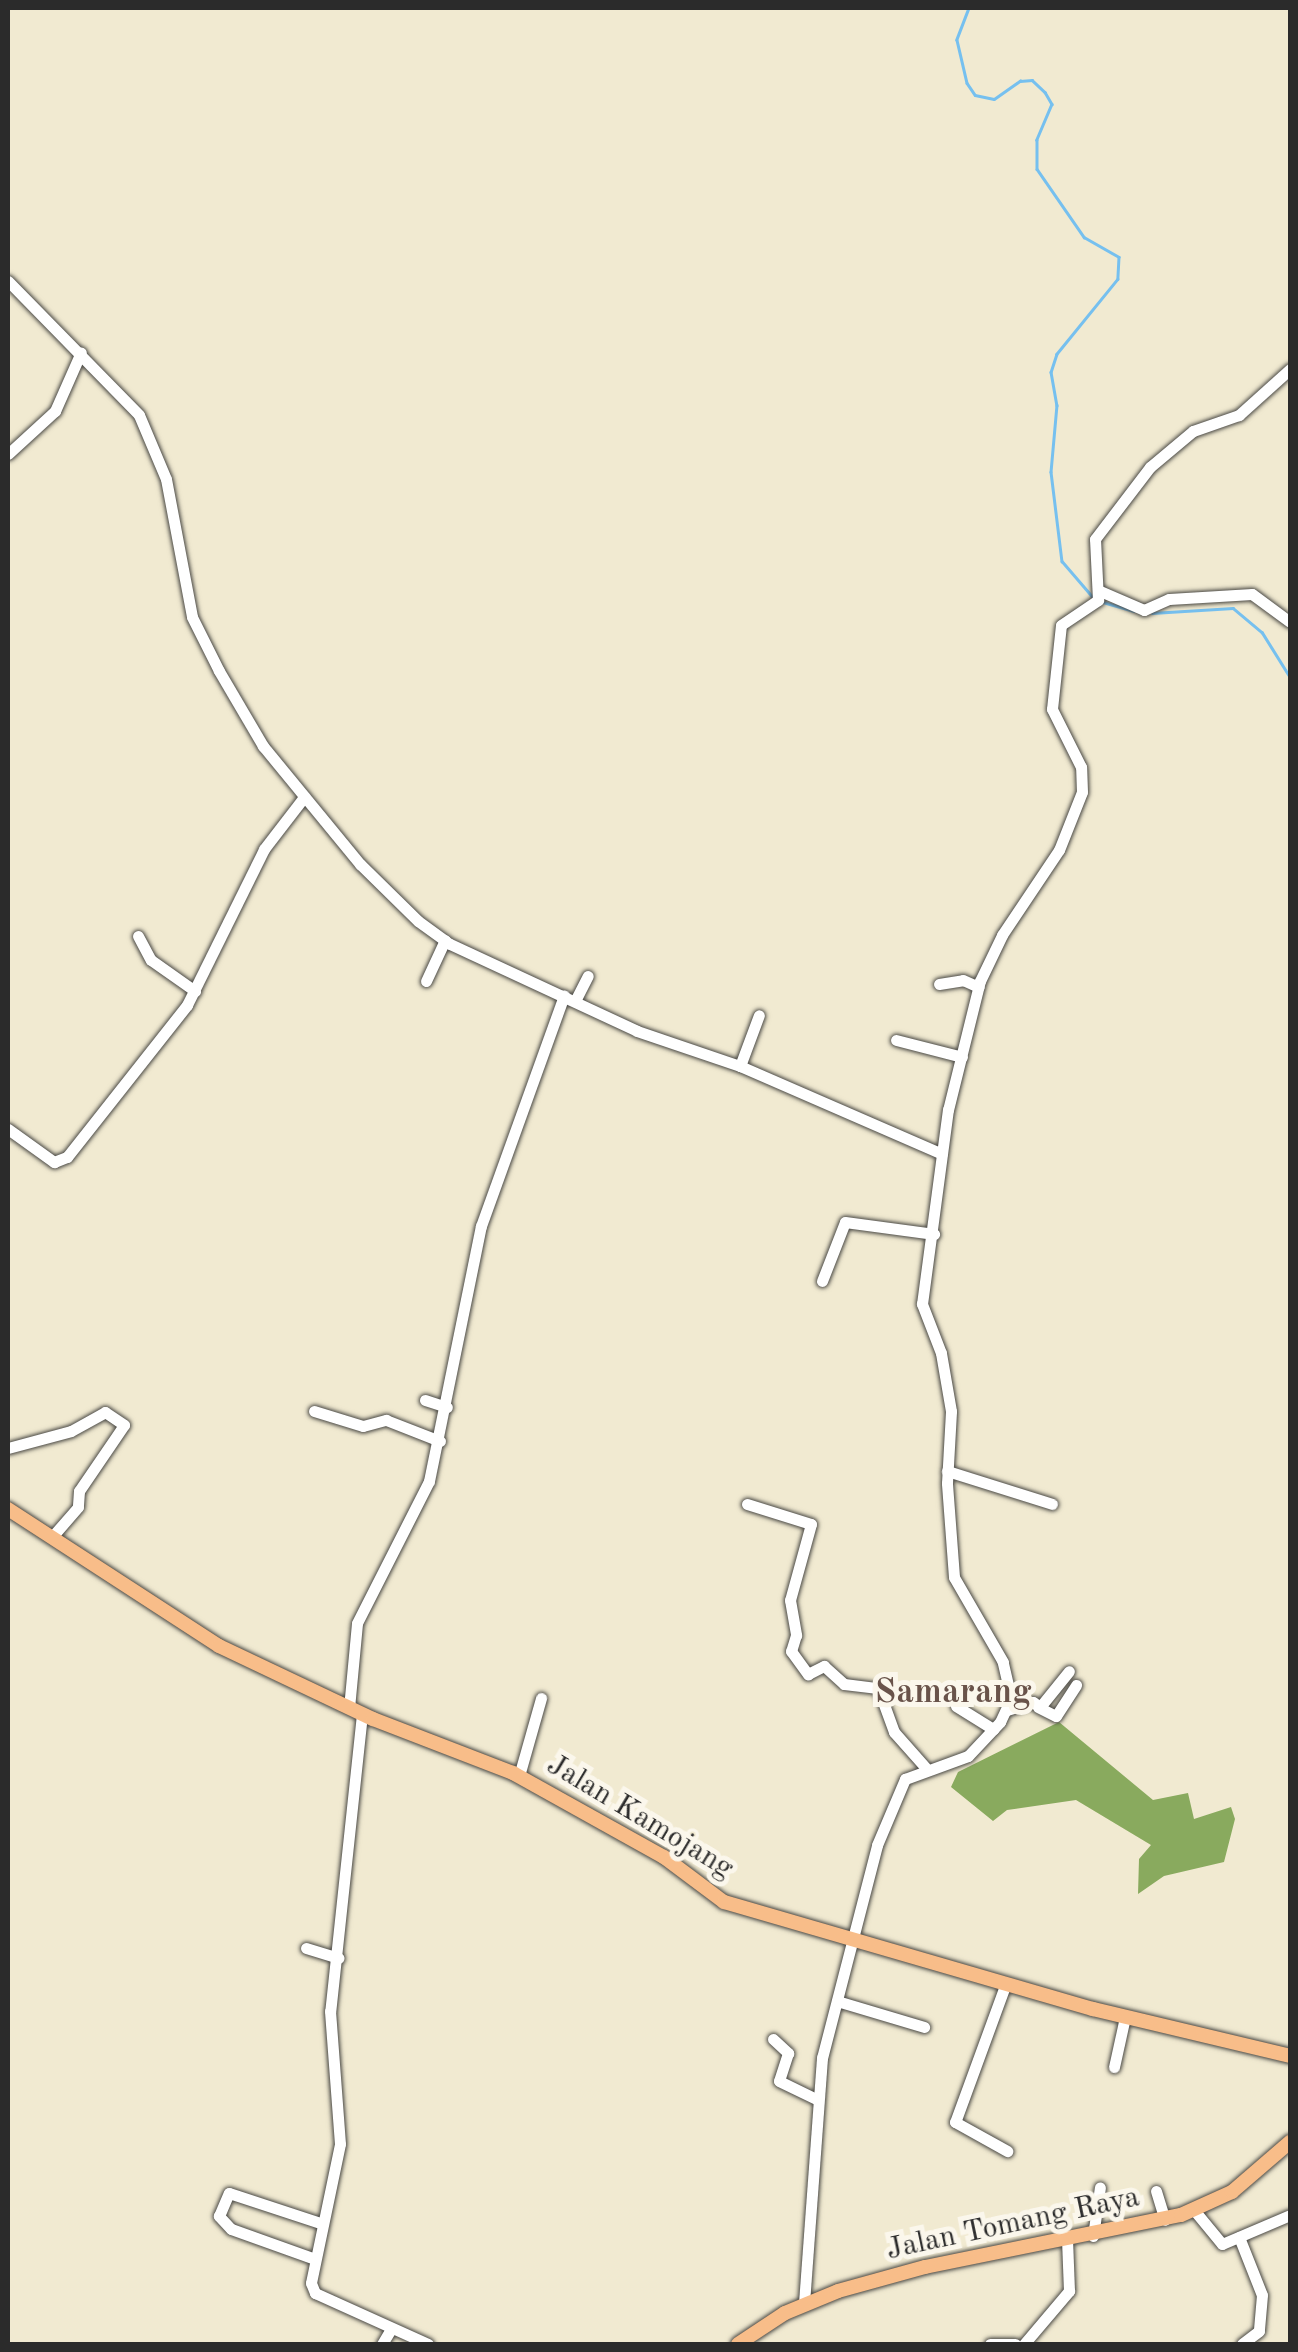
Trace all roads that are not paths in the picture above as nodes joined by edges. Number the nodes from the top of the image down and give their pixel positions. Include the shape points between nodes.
1 (8, 281) edge
2 (82, 352) junction
3 (1290, 370) edge
4 (8, 454) edge
5 (1099, 596) junction
6 (1290, 622) edge
7 (304, 796) junction
8 (138, 936) dead end
9 (445, 940) junction
10 (588, 976) dead end
11 (426, 980) dead end
12 (939, 984) dead end
13 (979, 987) junction
14 (195, 991) junction
15 (569, 998) junction
16 (758, 1016) dead end
17 (896, 1040) dead end
18 (962, 1056) junction
19 (740, 1066) junction
20 (8, 1129) edge
21 (942, 1154) junction
22 (934, 1234) junction
23 (822, 1281) dead end
24 (425, 1400) dead end
25 (447, 1407) junction
26 (314, 1411) dead end
27 (440, 1441) junction
28 (8, 1448) edge
29 (948, 1471) junction
30 (747, 1504) dead end
31 (1052, 1504) dead end
32 (8, 1509) edge
33 (54, 1536) junction
34 (1069, 1671) dead end
35 (1076, 1685) dead end
36 (541, 1698) dead end
37 (956, 1706) dead end
38 (1038, 1707) junction
39 (1007, 1710) junction
40 (355, 1711) junction
41 (993, 1729) junction
42 (925, 1767) junction
43 (519, 1776) junction
44 (852, 1940) junction
45 (306, 1948) dead end
46 (339, 1958) junction
47 (1006, 1984) junction
48 (837, 2001) junction
49 (1125, 2017) junction
50 (924, 2028) dead end
51 (773, 2039) dead end
52 (1290, 2056) edge
53 (1114, 2067) dead end
54 (816, 2099) junction
55 (1290, 2142) edge
56 (1007, 2152) dead end
57 (1100, 2187) dead end
58 (1156, 2191) dead end
59 (1194, 2210) junction
60 (1290, 2215) edge
61 (1165, 2220) junction
62 (320, 2222) junction
63 (1093, 2236) junction
64 (1239, 2237) junction
65 (1067, 2240) junction
66 (314, 2259) junction
67 (804, 2303) junction
68 (391, 2329) junction
69 (382, 2344) edge
70 (428, 2344) edge
71 (738, 2344) edge
72 (990, 2344) edge
73 (1020, 2344) edge
74 (1242, 2344) edge

1 - 2 street
2 - 4 street via 56,411
2 - 7 street via 141,418 166,479 197,629 241,712
3 - 5 street via 1239,415 1186,434 1145,472 1095,538
5 - 6 street via 1144,610 1169,599 1252,594
5 - 13 street via 1061,625 1052,698 1082,768 1080,800 1059,850 1002,935
7 - 9 street via 360,864
7 - 14 street via 264,849
8 - 14 street via 152,960
9 - 11 street
9 - 15 street
10 - 15 street
12 - 13 street via 963,980
13 - 18 street
14 - 20 street via 133,1080 64,1161 54,1162
15 - 19 street via 637,1031
15 - 25 street via 481,1226
16 - 19 street
17 - 18 street
18 - 21 street
19 - 21 street
21 - 22 street
22 - 23 street via 845,1222
22 - 29 street via 922,1308 949,1396
24 - 25 street
25 - 27 street
26 - 27 street via 363,1426 386,1420
27 - 40 street via 410,1524 360,1614
28 - 33 street via 67,1432 105,1412 124,1424
29 - 31 street
29 - 39 street via 954,1577 1003,1662 1011,1690
30 - 42 street via 811,1524 791,1594 796,1634 790,1651 810,1674 826,1666 844,1684 878,1688 894,1732
32 - 33 main road, Jalan Kamojang
33 - 40 main road, Jalan Kamojang via 202,1637
34 - 38 street
35 - 38 street via 1056,1716
36 - 43 street
37 - 41 street
38 - 39 street via 1033,1702
39 - 41 street
40 - 43 main road, Jalan Kamojang
40 - 46 street
41 - 42 street via 965,1758
42 - 44 street via 908,1775 898,1791
43 - 44 main road, Jalan Kamojang via 664,1857 724,1902
44 - 47 main road, Jalan Kamojang
44 - 48 street
45 - 46 street
46 - 62 street via 330,2012 340,2144
47 - 49 main road, Jalan Kamojang
47 - 56 street via 959,2098 956,2122
48 - 50 street
48 - 54 street
49 - 52 main road, Jalan Kamojang
49 - 53 street
51 - 54 street via 788,2053 779,2081
54 - 67 street
55 - 59 main road, Jalan Tomang Raya via 1232,2192
57 - 63 street
58 - 61 street
59 - 61 main road, Jalan Tomang Raya
59 - 64 street via 1214,2242
60 - 64 street
61 - 63 main road, Jalan Tomang Raya
62 - 66 street
62 - 66 street via 229,2194 218,2216 232,2230
63 - 65 main road, Jalan Tomang Raya
64 - 74 street via 1262,2295 1260,2332
65 - 67 main road, Jalan Tomang Raya via 926,2266
65 - 73 street via 1068,2291
66 - 68 street via 316,2293
67 - 71 main road, Jalan Tomang Raya
68 - 69 street
68 - 70 street
72 - 73 street

